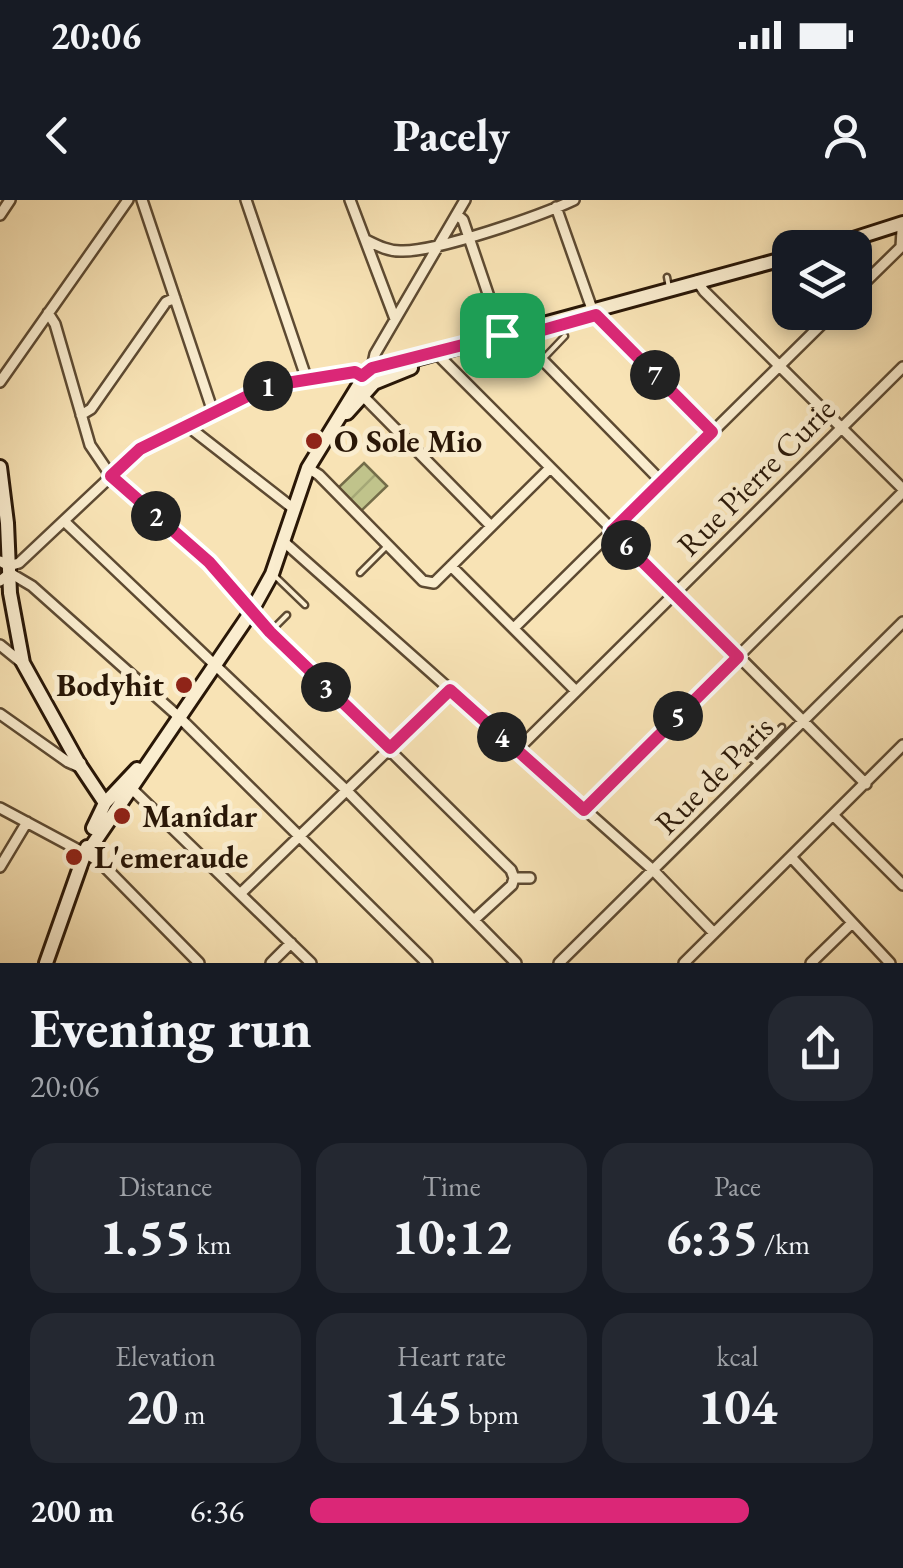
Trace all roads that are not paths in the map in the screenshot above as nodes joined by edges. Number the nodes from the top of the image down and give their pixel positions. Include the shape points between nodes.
1 (10, 200) edge
2 (128, 200) edge
3 (142, 200) edge
4 (246, 200) edge
5 (350, 200) edge
6 (465, 200) edge
7 (574, 200) edge
8 (556, 207) junction
9 (0, 215) edge
10 (457, 215) junction
11 (903, 227) edge
12 (872, 235) edge
13 (468, 236) junction
14 (872, 239) edge
15 (366, 240) junction
16 (440, 244) junction
17 (772, 264) edge
18 (772, 266) edge
19 (731, 272) junction
20 (872, 275) edge
21 (718, 282) junction
22 (699, 284) junction
23 (175, 298) junction
24 (594, 312) junction
25 (48, 313) junction
26 (396, 320) junction
27 (816, 330) edge
28 (565, 336) dead end
29 (520, 337) junction
30 (503, 338) junction
31 (476, 342) junction
32 (442, 360) junction
33 (541, 362) junction
34 (779, 366) junction
35 (903, 367) edge
36 (370, 376) junction
37 (307, 380) junction
38 (0, 382) edge
39 (362, 395) junction
40 (213, 412) junction
41 (81, 415) junction
42 (184, 424) junction
43 (842, 428) junction
44 (712, 432) junction
45 (0, 468) edge
46 (549, 469) junction
47 (311, 470) junction
48 (111, 476) junction
49 (662, 482) junction
50 (903, 491) edge
51 (294, 509) junction
52 (64, 520) junction
53 (491, 526) junction
54 (612, 531) junction
55 (284, 541) junction
56 (388, 545) junction
57 (450, 566) junction
58 (5, 570) edge
59 (360, 572) dead end
60 (272, 574) junction
61 (674, 594) junction
62 (306, 604) dead end
63 (251, 612) junction
64 (287, 614) dead end
65 (903, 622) edge
66 (514, 628) junction
67 (270, 632) junction
68 (0, 645) edge
69 (738, 657) junction
70 (23, 662) junction
71 (216, 664) junction
72 (450, 690) junction
73 (576, 691) junction
74 (0, 714) edge
75 (180, 717) junction
76 (803, 721) junction
77 (782, 728) dead end
78 (390, 748) junction
79 (156, 749) junction
80 (518, 750) junction
81 (900, 753) edge
82 (82, 762) junction
83 (758, 765) junction
84 (866, 784) junction
85 (346, 790) junction
86 (117, 797) junction
87 (0, 808) edge
88 (584, 810) junction
89 (833, 815) junction
90 (26, 822) junction
91 (301, 835) junction
92 (87, 853) junction
93 (790, 857) junction
94 (0, 867) edge
95 (653, 870) junction
96 (514, 878) junction
97 (530, 878) dead end
98 (903, 885) edge
99 (241, 893) junction
100 (474, 920) junction
101 (852, 923) junction
102 (714, 934) junction
103 (291, 943) junction
104 (50, 958) edge
105 (200, 963) edge
106 (271, 963) edge
107 (310, 963) edge
108 (427, 963) edge
109 (516, 963) edge
110 (560, 963) edge
111 (684, 963) edge
112 (812, 963) edge
113 (890, 963) edge

1 - 9 street
2 - 25 street
3 - 23 street
4 - 37 street
5 - 15 street
6 - 10 street
7 - 8 street
8 - 13 street
8 - 24 street
10 - 13 street
10 - 16 street
11 - 12 main road
11 - 14 main road
11 - 20 street via 901,247
13 - 16 street
13 - 30 street
15 - 16 street via 400,252
15 - 26 street
16 - 26 street
17 - 19 main road
18 - 21 main road
19 - 21 lane
19 - 22 main road
21 - 22 main road
22 - 24 main road
22 - 24 main road via 668,283
22 - 34 street
23 - 40 street
23 - 41 street
24 - 29 main road
24 - 30 main road
24 - 44 street
25 - 38 street
25 - 41 street
26 - 36 street
27 - 34 street
28 - 33 lane
29 - 30 main road
29 - 33 street
30 - 31 main road
30 - 32 main road
31 - 32 main road
31 - 36 main road
32 - 36 main road
32 - 46 street
33 - 49 street
34 - 43 street
34 - 44 street
35 - 43 street, Rue Pierre Curie
36 - 37 street
36 - 39 main road
36 - 47 main road
37 - 40 street via 268,386
39 - 47 main road
39 - 53 street
40 - 42 street
41 - 48 street via 90,445
42 - 48 street via 140,449
42 - 51 street
43 - 50 street
43 - 61 street, Rue Pierre Curie
44 - 49 street
45 - 58 main road
46 - 53 street
46 - 54 street
47 - 51 main road
47 - 56 street
48 - 52 street
48 - 63 street via 209,562
49 - 54 street
50 - 69 street
51 - 55 main road
52 - 58 street via 20,564
52 - 71 street
53 - 57 street
54 - 61 street
54 - 66 street
55 - 60 main road
55 - 72 street
56 - 57 street via 422,581 434,583
56 - 59 lane
57 - 66 street
58 - 70 main road
58 - 75 street via 32,586
60 - 62 lane
60 - 63 main road
61 - 69 street
61 - 73 street, Rue Pierre Curie
63 - 67 street
63 - 71 main road
64 - 67 lane
65 - 76 street, Rue de Paris
66 - 73 street
67 - 78 street
68 - 70 street
69 - 76 street
69 - 88 street
70 - 82 main road
71 - 75 main road
71 - 85 street
72 - 78 street
72 - 80 street
73 - 80 street, Rue Pierre Curie
74 - 82 street via 68,762
75 - 79 main road
75 - 91 street
76 - 83 street, Rue de Paris
76 - 84 street
77 - 83 lane via 751,758
78 - 85 street
78 - 96 street
79 - 86 main road
79 - 86 main road
80 - 88 street
81 - 84 street
82 - 86 main road
83 - 95 street, Rue de Paris
84 - 89 street
85 - 91 street
85 - 100 street
86 - 92 main road
86 - 92 main road via 88,839
86 - 99 street
87 - 90 street
88 - 95 street
89 - 93 street
89 - 98 street
90 - 92 street
90 - 94 street
91 - 99 street
91 - 108 street
92 - 104 main road
92 - 105 street
93 - 101 street
93 - 102 street
95 - 102 street
95 - 110 street, Rue de Paris
96 - 97 street
96 - 100 street
99 - 103 street
100 - 109 street
101 - 112 street
101 - 113 street
102 - 111 street
103 - 106 street
103 - 107 street

